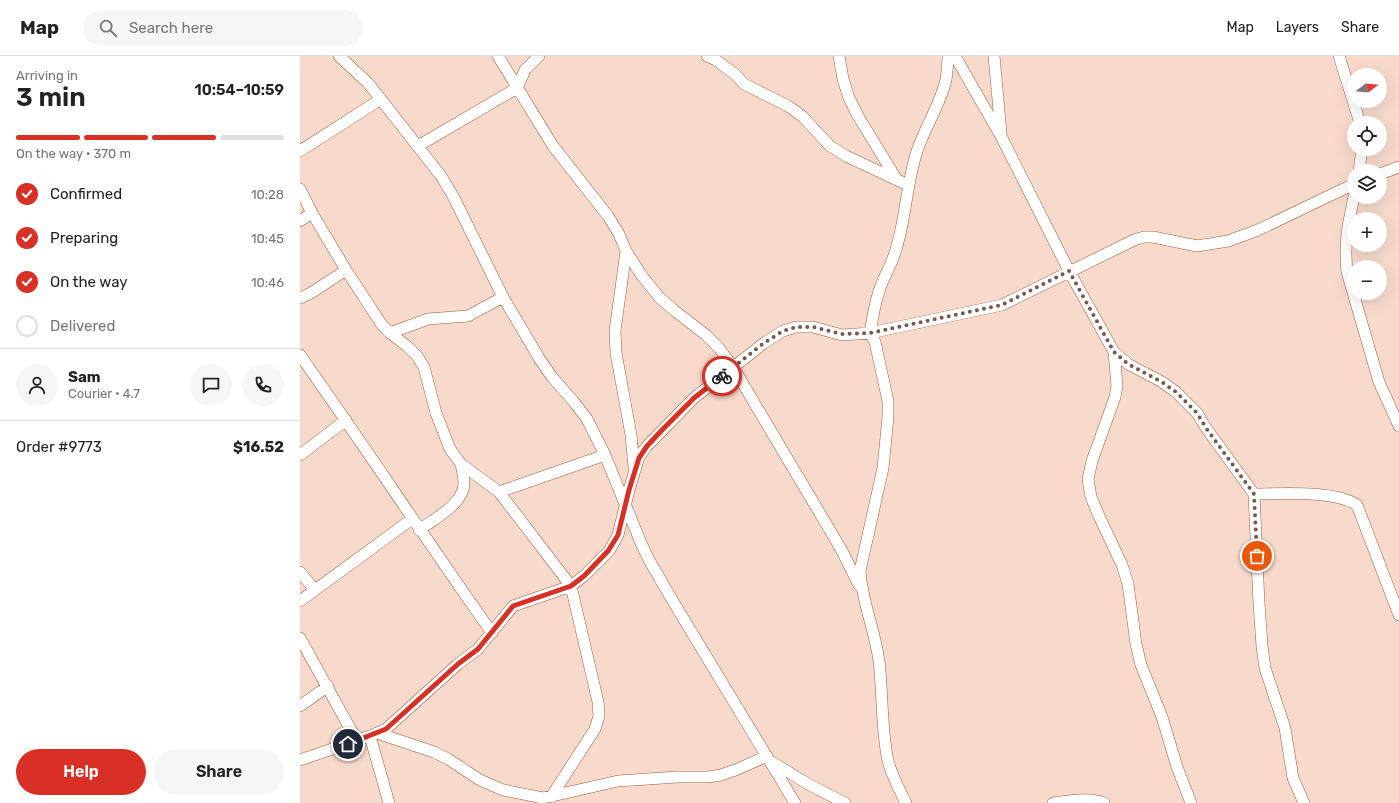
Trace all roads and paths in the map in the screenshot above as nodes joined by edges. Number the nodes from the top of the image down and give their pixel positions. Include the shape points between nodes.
1 (339, 56) edge
2 (498, 56) edge
3 (539, 56) edge
4 (707, 56) edge
5 (839, 56) edge
6 (948, 56) edge
7 (955, 56) edge
8 (994, 56) edge
9 (1339, 56) edge
10 (517, 88) junction
11 (381, 99) junction
12 (1358, 116) edge
13 (1002, 138) junction
14 (418, 146) junction
15 (300, 152) edge
16 (1399, 167) edge
17 (1387, 171) edge
18 (897, 180) junction
19 (908, 184) junction
20 (1347, 187) edge
21 (300, 189) edge
22 (1353, 204) edge
23 (312, 213) junction
24 (300, 221) edge
25 (626, 251) junction
26 (346, 270) junction
27 (1069, 271) junction
28 (503, 297) junction
29 (300, 298) edge
30 (870, 333) junction
31 (390, 334) junction
32 (1114, 352) junction
33 (300, 355) edge
34 (733, 367) junction
35 (346, 420) junction
36 (1399, 426) edge
37 (300, 455) edge
38 (605, 455) junction
39 (461, 464) junction
40 (634, 472) junction
41 (499, 492) junction
42 (1254, 494) junction
43 (625, 505) junction
44 (412, 519) junction
45 (419, 530) junction
46 (300, 572) edge
47 (571, 586) junction
48 (315, 590) junction
49 (863, 594) junction
50 (300, 601) edge
51 (1399, 615) edge
52 (492, 633) junction
53 (300, 638) edge
54 (328, 686) junction
55 (300, 706) edge
56 (373, 735) junction
57 (357, 740) junction
58 (768, 758) junction
59 (300, 760) edge
60 (544, 799) edge
61 (389, 803) edge
62 (795, 803) edge
63 (845, 803) edge
64 (906, 803) edge
65 (1053, 803) edge
66 (1104, 803) edge
67 (1191, 803) edge
68 (1304, 803) edge

1 - 11 street via 364,78
2 - 10 street
3 - 10 street via 525,70
4 - 18 street via 736,75 744,84 802,116 830,146
5 - 18 street via 849,98
6 - 19 street via 942,93 918,149
7 - 13 street
8 - 13 street
9 - 12 street
10 - 14 street
10 - 25 street via 554,146 608,216
11 - 14 street
11 - 15 street
13 - 27 street
14 - 28 street via 445,183
16 - 17 street
18 - 19 street
19 - 30 street via 897,248 881,284
20 - 27 street via 1258,230 1228,241 1197,246 1144,237
21 - 23 street
22 - 36 street via 1346,236 1347,272 1379,382
23 - 24 street
23 - 26 street
25 - 34 street via 660,298 706,335
25 - 40 street via 615,331
26 - 29 street via 311,294
26 - 31 street
27 - 30 street via 1002,305
27 - 32 street
28 - 31 street via 468,316 428,319
28 - 38 street via 538,358 587,420
30 - 34 street via 842,334 813,327 796,327 783,331 764,343
30 - 49 street via 875,342 882,371 888,401 888,417 883,468 860,571
31 - 39 street via 407,346 424,367 436,413 450,448
32 - 42 street via 1128,364 1176,392 1197,413
32 - 67 street via 1117,386 1092,461 1088,479 1091,497 1122,565 1128,584 1141,666 1162,717
33 - 35 street
34 - 40 street via 694,398 662,430 647,446
34 - 49 street via 841,549
35 - 37 street
35 - 44 street
38 - 41 street
38 - 43 street
39 - 41 street
39 - 45 street via 464,484 461,494 454,504
40 - 43 street
41 - 47 street
42 - 51 street via 1315,494 1351,500 1357,505
42 - 68 street via 1265,668 1285,728 1293,778
43 - 47 street via 618,535 608,551
43 - 58 street via 649,560
44 - 45 street
44 - 48 street
45 - 52 street
46 - 48 street
47 - 52 street via 513,606
47 - 60 street via 599,716 595,729
48 - 50 street
49 - 64 street via 879,661 889,762
52 - 56 street via 478,649 386,729
53 - 54 street
54 - 55 street
54 - 57 street
56 - 57 street
56 - 60 street via 434,752 480,780 503,790
56 - 61 street
57 - 59 street
58 - 60 street via 721,775 618,781
58 - 62 street
58 - 63 street via 808,784
65 - 66 street via 1086,799

